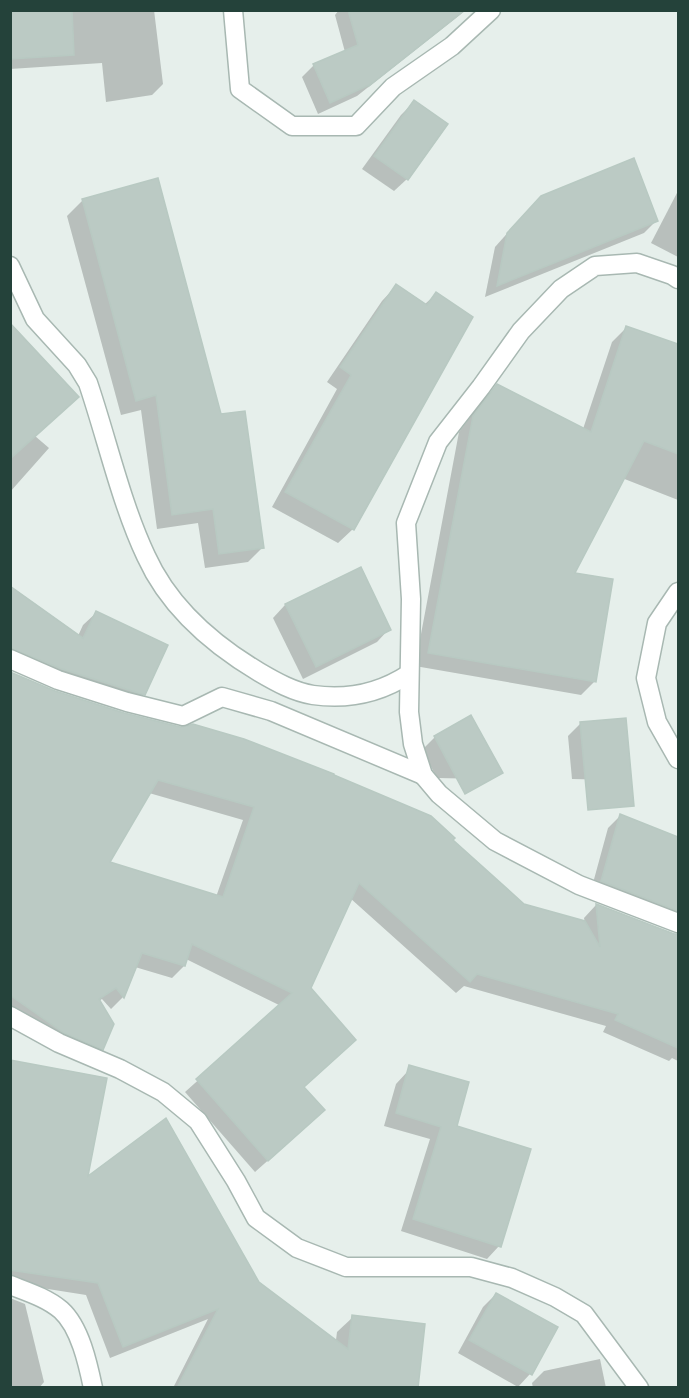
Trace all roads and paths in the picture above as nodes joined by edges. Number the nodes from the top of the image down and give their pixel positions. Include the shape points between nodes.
1 (233, 10) edge
2 (491, 10) edge
3 (10, 266) edge
4 (678, 279) edge
5 (678, 592) edge
6 (10, 659) edge
7 (409, 674) junction
8 (678, 759) edge
9 (423, 775) junction
10 (678, 923) edge
11 (10, 1016) edge
12 (10, 1285) edge
13 (93, 1388) edge
14 (639, 1388) edge

1 - 2 street via 240,89 292,126 356,126 393,87 452,46
3 - 7 street via 35,320 77,365 88,383 146,557 185,615 247,665 280,684 311,695 353,696 376,691
4 - 7 street via 638,262 595,266 561,289 520,331 438,442 406,523 411,599
5 - 8 street via 657,623 646,678 657,722
6 - 9 street via 58,680 183,716 222,698 247,703
7 - 9 street via 408,712
9 - 10 street via 439,794 495,841 579,885
11 - 14 street via 163,1092 198,1121 256,1218 297,1248 346,1267 471,1267 512,1278 584,1314
12 - 13 street via 35,1294 62,1311 76,1331

